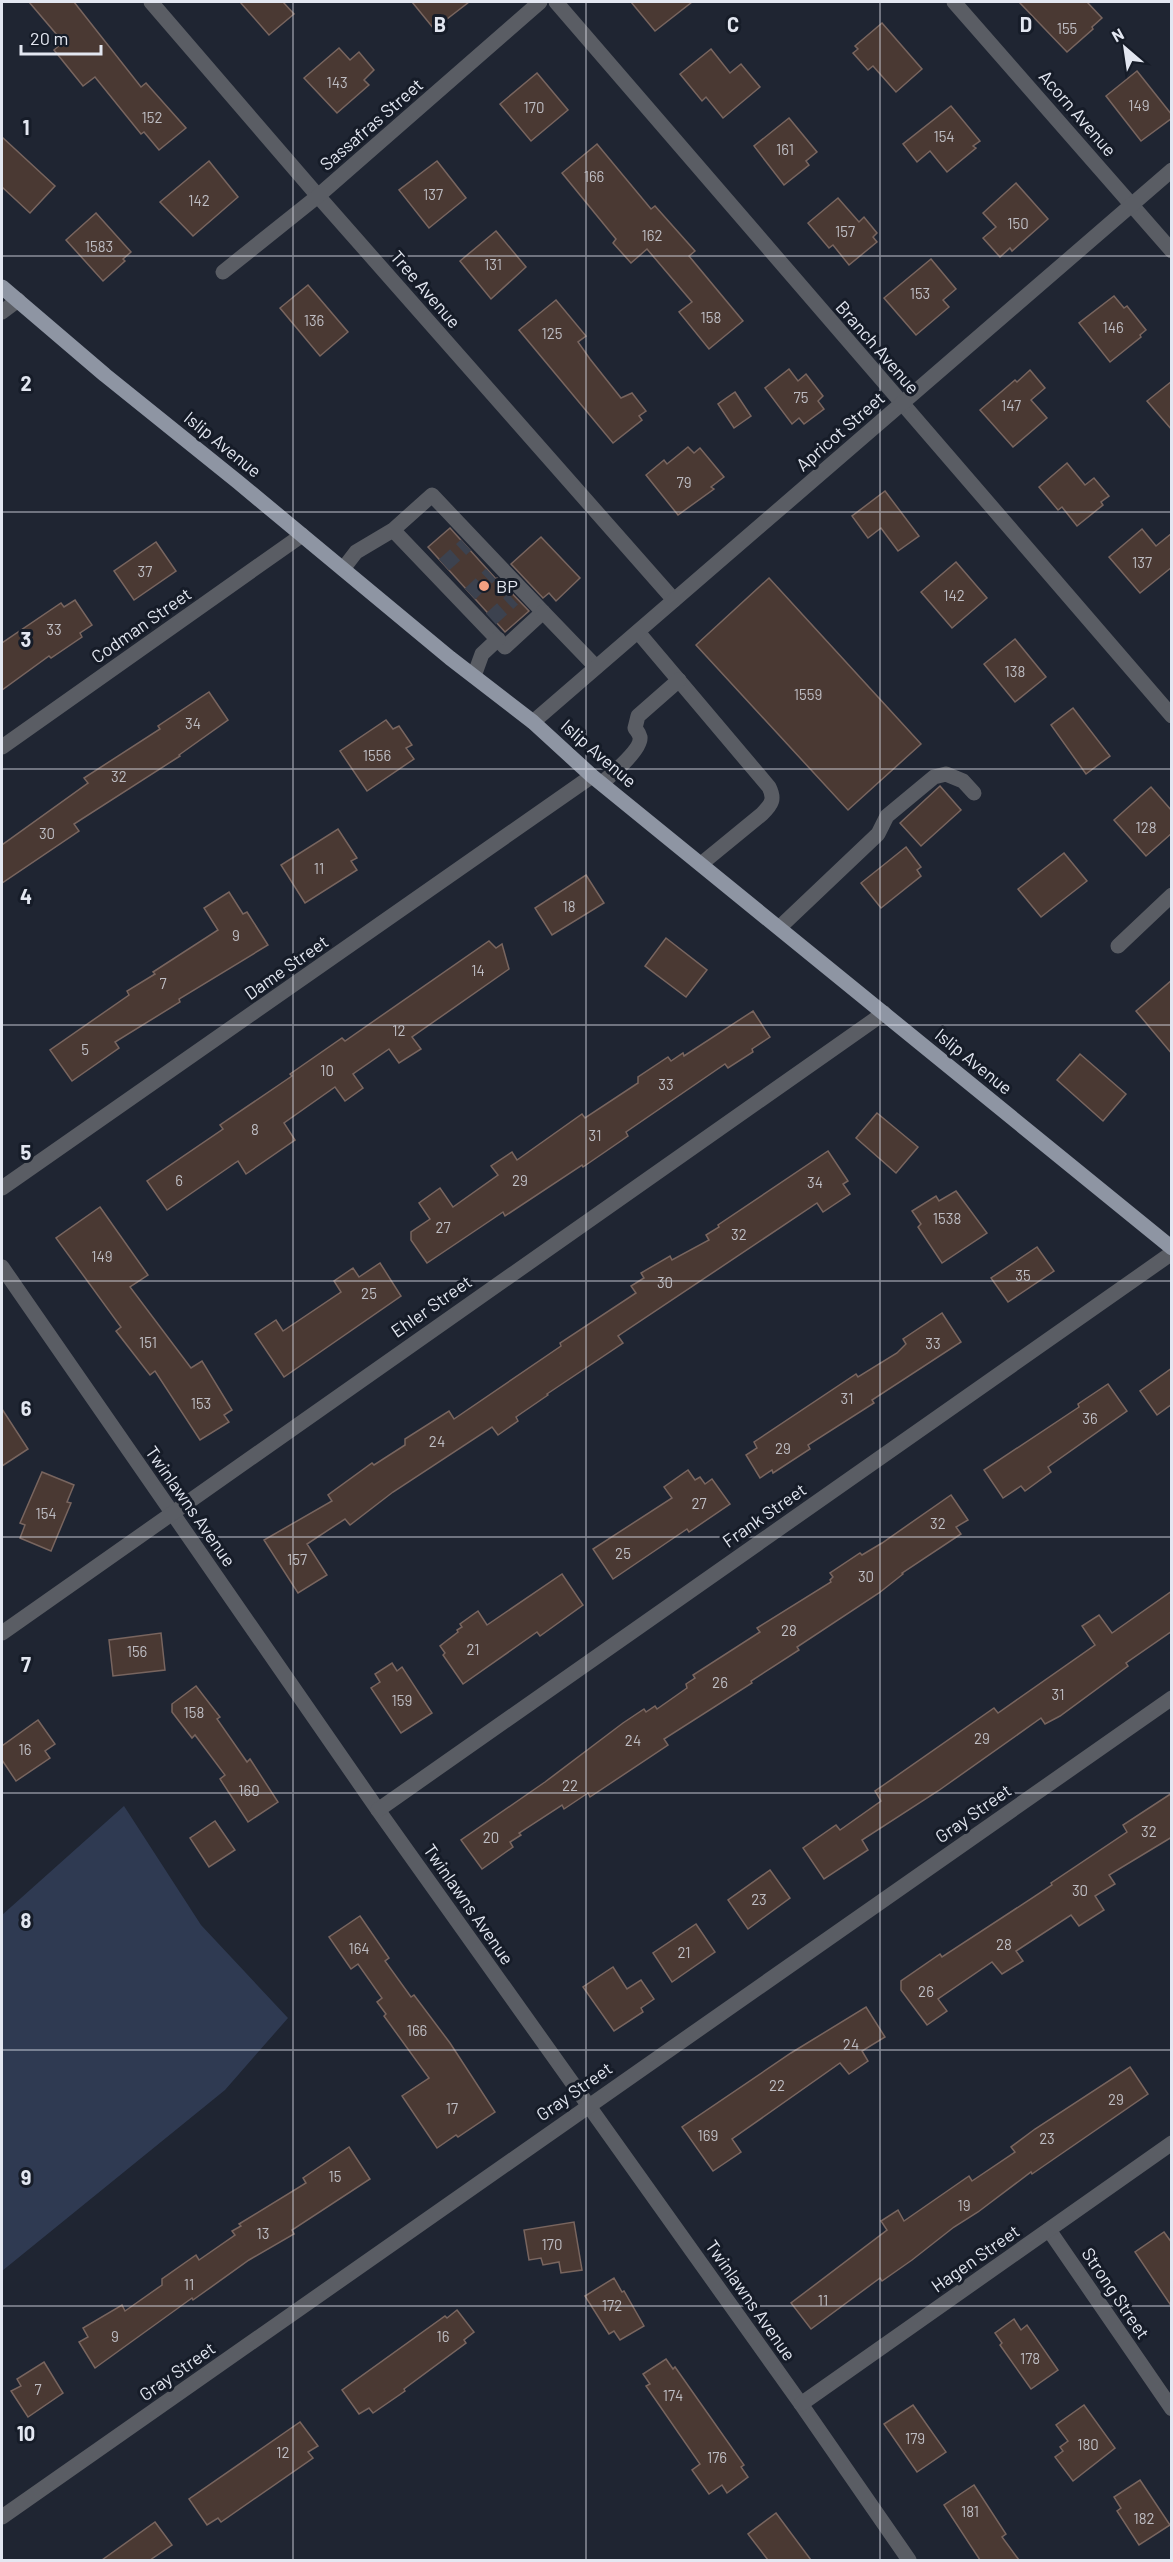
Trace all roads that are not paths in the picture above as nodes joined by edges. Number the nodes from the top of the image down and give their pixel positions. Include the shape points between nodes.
1 (151, 2) edge
2 (540, 2) edge
3 (556, 2) edge
4 (954, 2) edge
5 (1172, 170) edge
6 (318, 196) junction
7 (1132, 205) junction
8 (1172, 251) edge
9 (223, 272) dead end
10 (2, 287) edge
11 (18, 300) junction
12 (2, 312) edge
13 (901, 404) junction
14 (393, 530) junction
15 (302, 535) junction
16 (343, 569) junction
17 (674, 600) junction
18 (543, 612) junction
19 (638, 632) junction
20 (498, 639) junction
21 (596, 667) junction
22 (474, 676) junction
23 (679, 680) junction
24 (1172, 716) edge
25 (534, 722) junction
26 (2, 747) edge
27 (597, 779) junction
28 (974, 793) dead end
29 (701, 864) junction
30 (1172, 895) edge
31 (780, 927) junction
32 (1118, 946) dead end
33 (884, 1013) junction
34 (2, 1188) edge
35 (1172, 1248) edge
36 (1172, 1253) edge
37 (2, 1267) edge
38 (172, 1512) junction
39 (2, 1633) edge
40 (1172, 1698) edge
41 (378, 1809) junction
42 (588, 2104) junction
43 (1172, 2143) edge
44 (1049, 2230) junction
45 (801, 2404) junction
46 (1172, 2409) edge
47 (2, 2517) edge
48 (909, 2560) edge

1 - 6 street, Tree Avenue
2 - 6 street, Sassafras Street
3 - 13 street, Branch Avenue
4 - 7 street, Acorn Avenue
5 - 7 street, Apricot Street
6 - 9 street, Sassafras Street
6 - 17 street, Tree Avenue
7 - 8 street, Acorn Avenue
7 - 13 street, Apricot Street
10 - 11 main road, Islip Avenue
11 - 12 street
11 - 15 main road, Islip Avenue
13 - 17 street, Apricot Street
13 - 24 street, Branch Avenue
14 - 16 street via 356,552
14 - 18 street via 432,495 517,594
14 - 20 street via 439,569 488,622
15 - 16 main road, Islip Avenue
15 - 26 street, Codman Street
16 - 22 main road, Islip Avenue
17 - 19 street, Apricot Street
18 - 20 street via 505,647
18 - 21 street
19 - 21 street, Apricot Street
19 - 23 street
20 - 22 street via 482,654
21 - 25 street, Apricot Street
22 - 25 main road, Islip Avenue
23 - 27 street, Dame Street via 638,716 635,728 640,736 634,752
23 - 29 street via 773,796 767,809
25 - 27 main road, Islip Avenue
27 - 29 main road, Islip Avenue
27 - 34 street, Dame Street
28 - 31 street via 963,781 946,774 934,777 887,816 878,834
29 - 31 main road, Islip Avenue
30 - 32 street
31 - 33 main road, Islip Avenue
33 - 35 main road, Islip Avenue
33 - 38 street, Ehler Street
36 - 41 street, Frank Street
37 - 38 street, Twinlawns Avenue
38 - 39 street, Ehler Street
38 - 41 street, Twinlawns Avenue
40 - 42 street, Gray Street
41 - 42 street, Twinlawns Avenue
42 - 45 street, Twinlawns Avenue
42 - 47 street, Gray Street
43 - 44 street, Hagen Street
44 - 45 street, Hagen Street
44 - 46 street, Strong Street
45 - 48 street, Twinlawns Avenue

